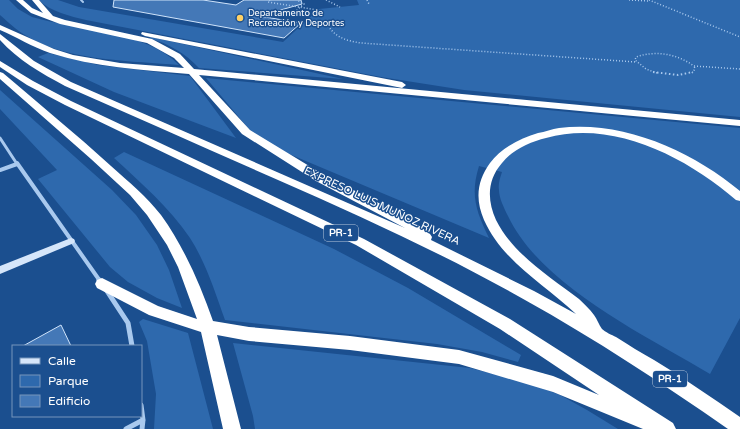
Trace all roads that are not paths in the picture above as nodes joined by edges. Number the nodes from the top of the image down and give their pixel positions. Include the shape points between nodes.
1 (19, 0) edge
2 (35, 0) edge
3 (81, 0) edge
4 (83, 2) dead end
5 (51, 17) junction
6 (0, 27) edge
7 (0, 36) edge
8 (0, 63) edge
9 (0, 75) edge
10 (488, 99) junction
11 (740, 123) edge
12 (0, 138) edge
13 (17, 164) junction
14 (0, 170) edge
15 (740, 197) edge
16 (71, 241) junction
17 (448, 253) junction
18 (0, 270) edge
19 (102, 284) junction
20 (597, 334) junction
21 (132, 345) edge
22 (142, 412) edge
23 (143, 420) junction
24 (740, 427) edge
25 (126, 429) edge
26 (142, 429) edge
27 (232, 429) edge
28 (666, 429) edge

1 - 5 highway via 33,12
2 - 5 highway
3 - 4 lane
5 - 10 highway via 103,25 364,78
5 - 17 highway via 63,22 150,41 164,48 177,56 246,132 320,178 406,222
6 - 10 highway via 24,40 72,57 146,68
7 - 17 highway, EXPRESO LUIS MUÑOZ RIVERA / PR-1 via 34,66 68,84
8 - 28 highway, PR-1 via 30,83 68,103 360,242 505,324
9 - 27 highway via 80,143 135,194 157,219 190,279 212,344
10 - 11 highway
12 - 13 street
13 - 14 street
13 - 16 street
15 - 20 highway via 704,168 667,150 636,139 594,131 557,132 536,137 508,151 485,181 485,205 491,220 499,234 527,265 588,317
16 - 18 street
16 - 19 street
17 - 20 highway, EXPRESO LUIS MUÑOZ RIVERA / PR-1
19 - 21 street via 128,323
19 - 28 highway via 154,311 196,325 250,334 459,357 553,384
20 - 24 highway, EXPRESO LUIS MUÑOZ RIVERA / PR-1 via 664,375
22 - 23 street
23 - 25 street
23 - 26 street

